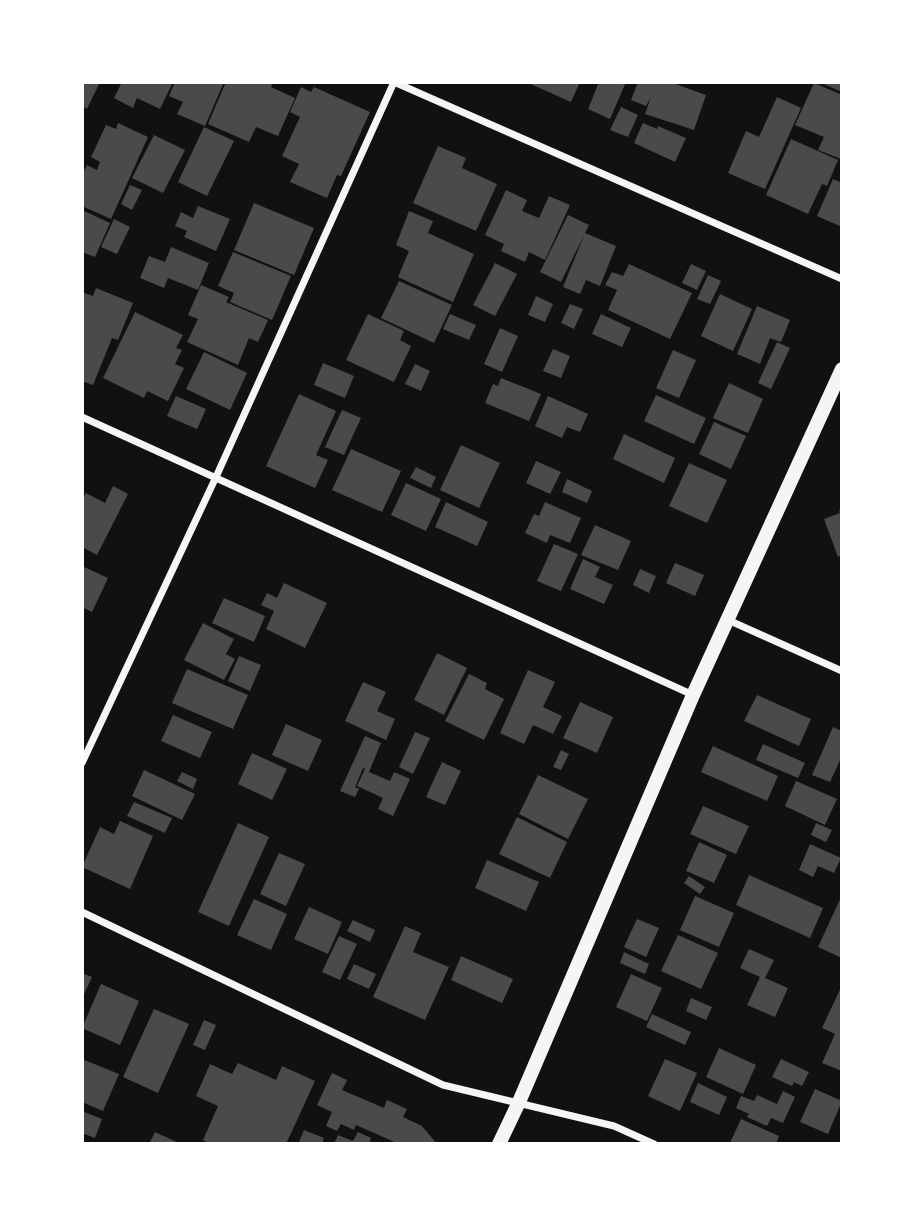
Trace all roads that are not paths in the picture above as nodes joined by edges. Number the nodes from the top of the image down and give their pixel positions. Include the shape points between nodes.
1 (394, 82) edge
2 (842, 279) edge
3 (842, 369) edge
4 (82, 417) edge
5 (216, 477) junction
6 (728, 620) junction
7 (842, 671) edge
8 (693, 695) junction
9 (82, 763) edge
10 (82, 912) edge
11 (519, 1102) junction
12 (499, 1144) edge
13 (654, 1144) edge

1 - 2 street
1 - 5 street
3 - 6 main road
4 - 5 street
5 - 8 street
5 - 9 street
6 - 7 street
6 - 8 main road
8 - 11 main road
10 - 11 street via 443,1085
11 - 12 main road
11 - 13 street via 614,1126

